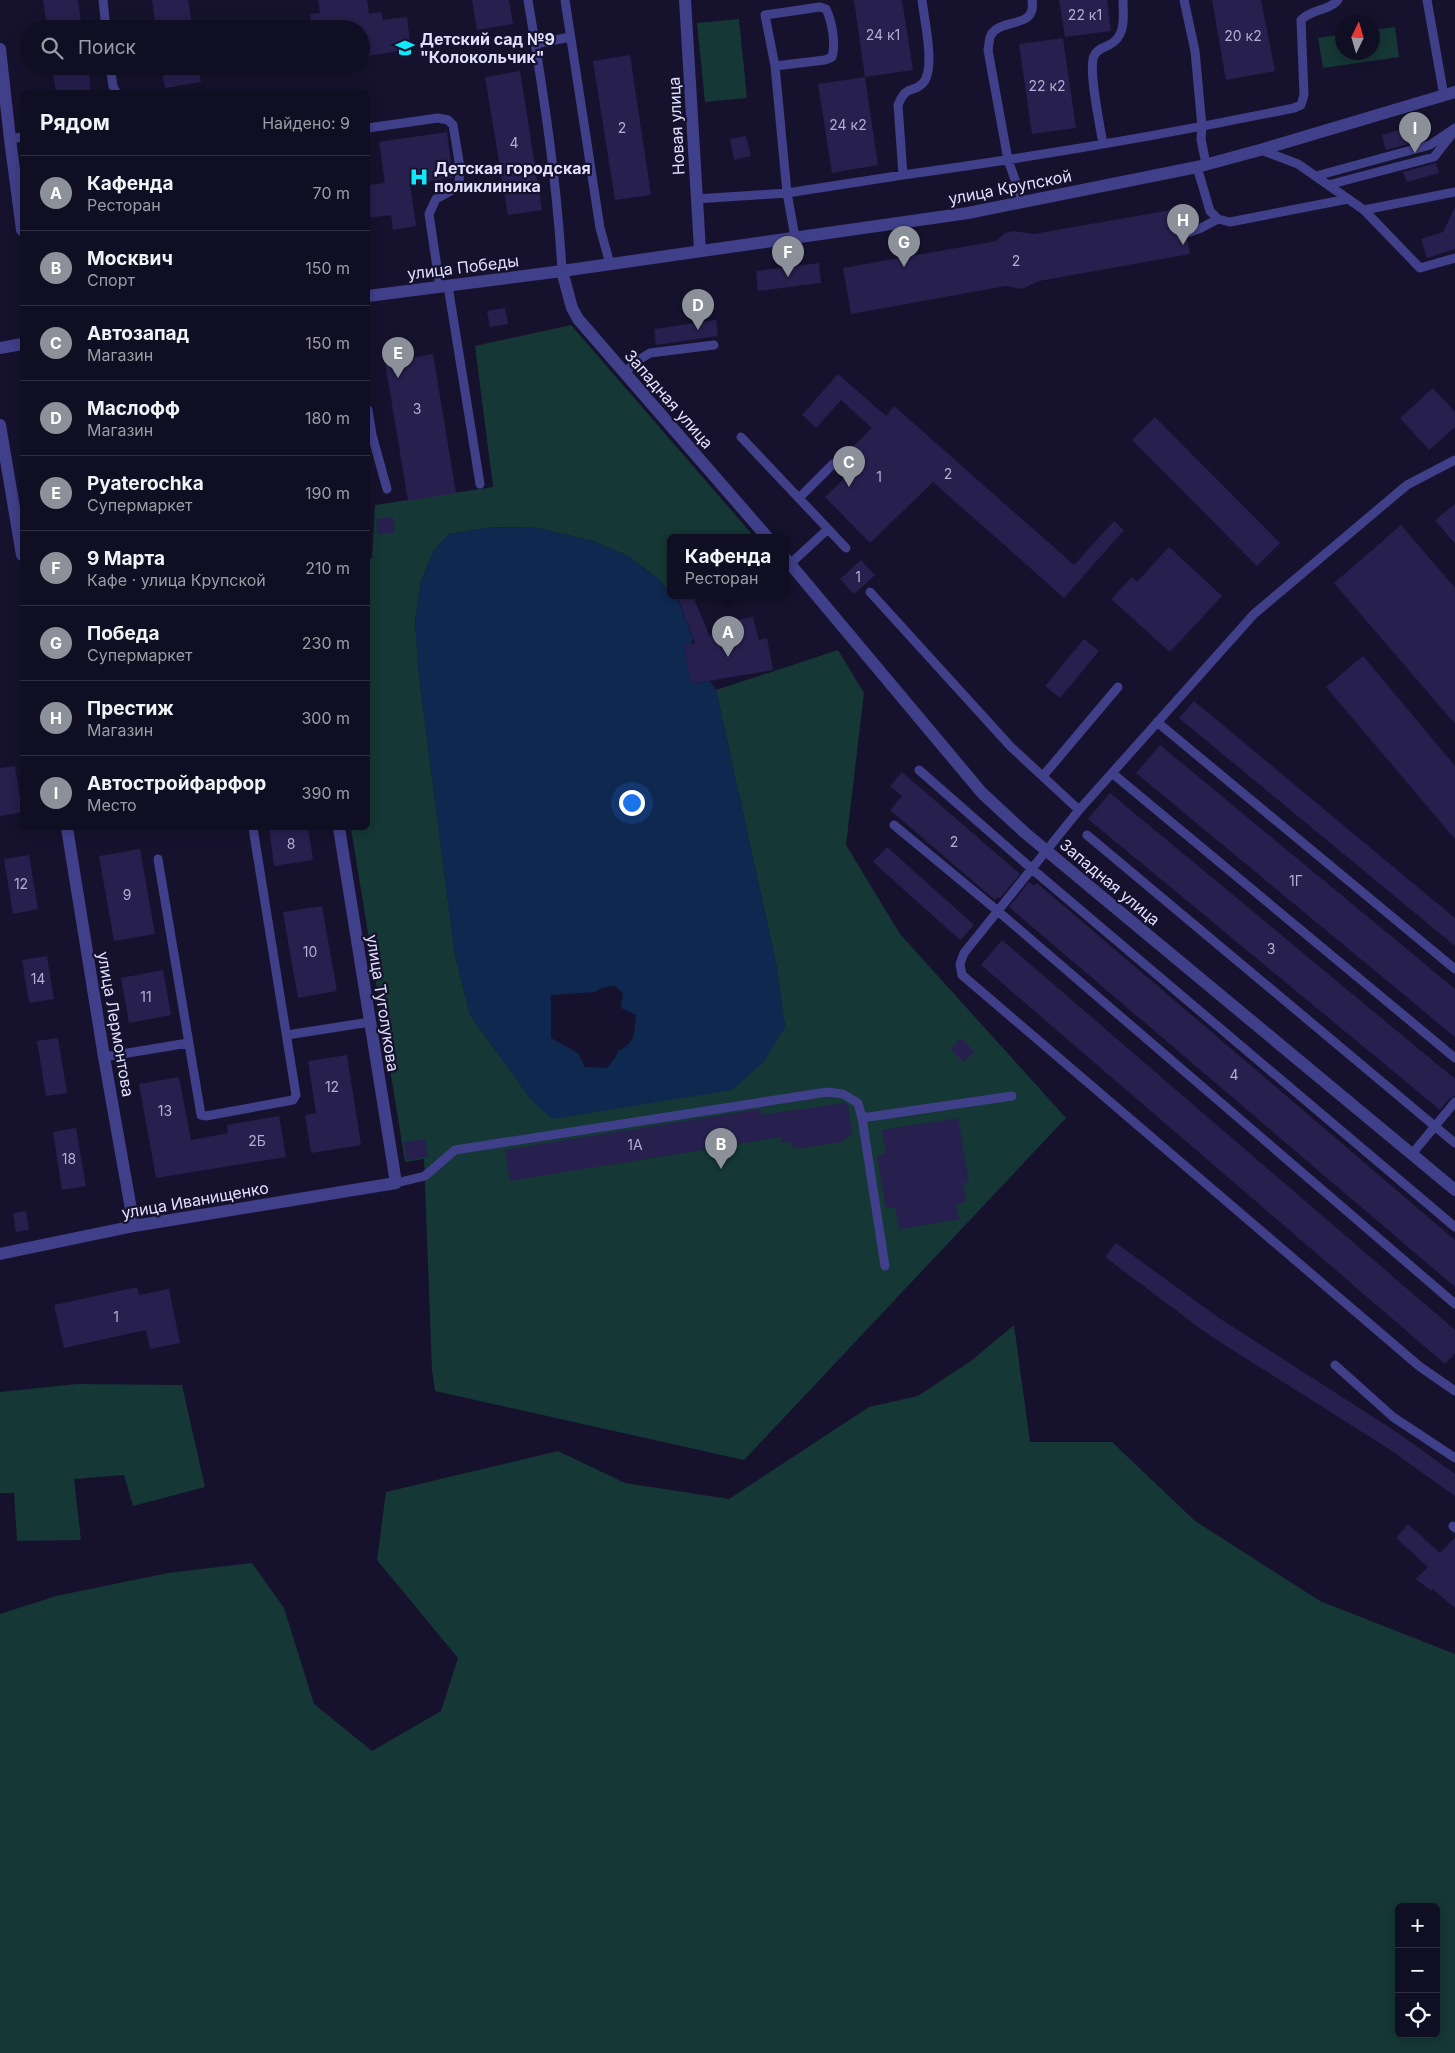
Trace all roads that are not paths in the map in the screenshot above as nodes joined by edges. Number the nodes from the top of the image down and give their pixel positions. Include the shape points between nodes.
1 (103, 0) edge
2 (528, 0) edge
3 (565, 0) edge
4 (685, 0) edge
5 (922, 0) edge
6 (1032, 0) edge
7 (1123, 0) edge
8 (1184, 0) edge
9 (1338, 0) edge
10 (1427, 0) edge
11 (105, 20) edge
12 (570, 37) junction
13 (535, 44) junction
14 (0, 49) edge
15 (0, 55) edge
16 (775, 66) junction
17 (111, 75) edge
18 (115, 90) edge
19 (1450, 94) edge
20 (1202, 127) junction
21 (370, 128) edge
22 (1455, 129) edge
23 (16, 138) edge
24 (1103, 144) junction
25 (1260, 150) junction
26 (1008, 160) junction
27 (1202, 166) junction
28 (903, 175) junction
29 (1316, 176) junction
30 (1328, 185) junction
31 (1455, 192) edge
32 (787, 193) junction
33 (20, 199) edge
34 (696, 199) junction
35 (1348, 199) junction
36 (1023, 202) junction
37 (1364, 210) junction
38 (1218, 219) junction
39 (1186, 233) dead end
40 (794, 237) junction
41 (700, 250) junction
42 (1455, 258) edge
43 (610, 264) junction
44 (562, 271) junction
45 (444, 286) junction
46 (370, 296) edge
47 (20, 344) edge
48 (714, 345) dead end
49 (0, 348) edge
50 (624, 373) junction
51 (370, 422) edge
52 (0, 426) edge
53 (741, 436) dead end
54 (1455, 460) edge
55 (833, 464) dead end
56 (480, 484) dead end
57 (387, 489) dead end
58 (798, 498) junction
59 (828, 529) junction
60 (765, 534) edge
61 (20, 543) edge
62 (846, 548) dead end
63 (789, 560) edge
64 (789, 562) edge
65 (870, 592) dead end
66 (1118, 687) dead end
67 (1157, 722) junction
68 (920, 770) dead end
69 (1112, 773) junction
70 (1043, 776) junction
71 (1079, 810) junction
72 (894, 825) dead end
73 (67, 830) edge
74 (253, 830) edge
75 (339, 830) edge
76 (1086, 835) dead end
77 (1047, 851) junction
78 (158, 859) dead end
79 (1032, 870) junction
80 (999, 912) junction
81 (1455, 969) edge
82 (370, 1022) junction
83 (286, 1036) junction
84 (188, 1043) junction
85 (104, 1057) junction
86 (1455, 1058) edge
87 (1012, 1096) dead end
88 (1455, 1102) edge
89 (862, 1118) junction
90 (1435, 1126) junction
91 (1455, 1143) edge
92 (1412, 1154) junction
93 (396, 1183) junction
94 (1455, 1190) edge
95 (134, 1226) junction
96 (1455, 1227) edge
97 (0, 1254) edge
98 (885, 1266) dead end
99 (1455, 1304) edge
100 (1335, 1365) dead end
101 (1455, 1391) edge
102 (1455, 1458) edge

1 - 11 lane
2 - 13 lane
3 - 12 lane
4 - 34 street, Новая улица
5 - 28 lane via 929,57 927,78 921,86 910,88 902,95 898,105
6 - 26 lane via 1030,13 1024,21 999,26 990,35 988,50
7 - 24 lane via 1124,25 1120,35 1097,50 1093,58
8 - 20 lane via 1195,52
9 - 20 lane via 1334,5 1306,14 1302,20 1304,95 1301,105
10 - 19 lane
12 - 13 lane
12 - 43 lane via 600,228
13 - 44 lane
14 - 15 street
15 - 23 street
16 - 16 lane via 832,57 830,16 826,10 820,7 765,14
16 - 32 lane
17 - 18 lane
19 - 25 street, улица Крупской
20 - 24 lane
20 - 27 lane
21 - 45 lane via 438,118 453,125 459,182 436,199 429,214
22 - 29 lane via 1430,145
22 - 30 lane via 1434,157
23 - 33 street
24 - 26 lane
25 - 27 street, улица Крупской
25 - 29 lane via 1298,164
26 - 28 lane
26 - 36 lane
27 - 36 street, улица Крупской
27 - 38 lane via 1210,211
28 - 32 lane
29 - 30 lane
30 - 35 lane
31 - 37 lane
32 - 34 lane
32 - 40 lane
34 - 41 street, Новая улица
35 - 37 lane
35 - 38 lane via 1230,222
36 - 40 street, улица Крупской via 968,213
37 - 42 lane via 1420,268
38 - 39 lane
40 - 41 street, улица Крупской
41 - 43 street, улица Крупской
43 - 44 street, улица Крупской
44 - 45 street, улица Победы
44 - 50 street, Западная улица via 578,319
45 - 46 street, улица Победы
45 - 56 lane
47 - 49 street
48 - 50 lane via 650,353
50 - 60 street, Западная улица
51 - 57 lane
52 - 61 street
53 - 58 lane
54 - 67 lane via 1407,485 1254,614
55 - 58 lane
58 - 59 lane
59 - 62 lane
59 - 63 lane
64 - 77 street, Западная улица via 982,793
65 - 70 lane via 1011,747
66 - 70 lane
67 - 69 lane
67 - 81 lane
68 - 79 lane
69 - 71 lane
69 - 86 lane
70 - 71 lane
71 - 77 lane
72 - 80 lane
73 - 85 street, улица Лермонтова
74 - 83 lane
75 - 82 street, улица Туголукова
76 - 90 lane
77 - 79 lane
77 - 92 street, Западная улица
78 - 84 lane
79 - 80 lane
79 - 96 lane
80 - 99 lane
80 - 101 lane via 964,954 960,964 962,975 1419,1366
82 - 83 lane
82 - 93 street, улица Туголукова
83 - 84 lane via 296,1098 206,1116 200,1112
84 - 85 lane
85 - 95 street, улица Лермонтова
87 - 89 lane
88 - 90 lane
89 - 93 lane via 858,1103 843,1094 827,1092 454,1150 425,1176
89 - 98 lane
90 - 91 lane
90 - 92 lane
92 - 94 street, Западная улица
93 - 95 street, улица Иванищенко
95 - 97 street, улица Иванищенко
100 - 102 lane via 1393,1417

